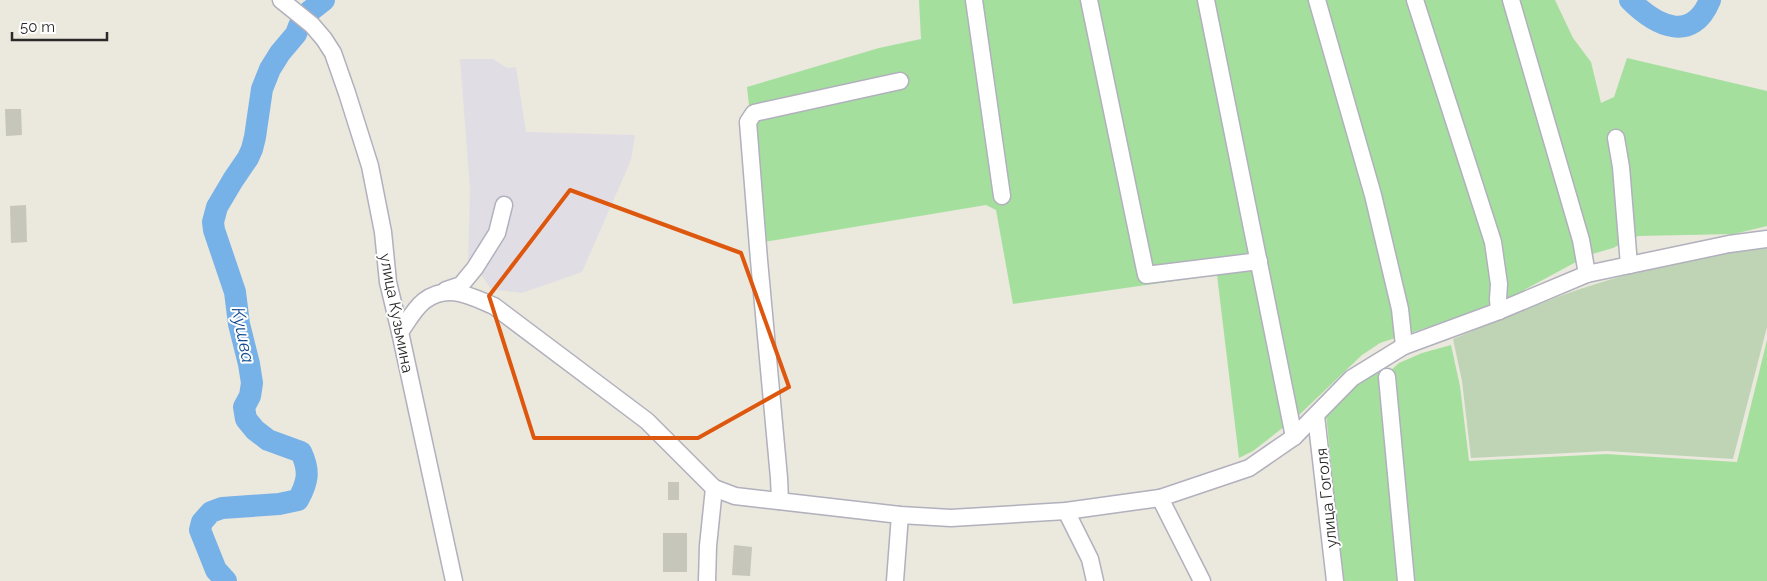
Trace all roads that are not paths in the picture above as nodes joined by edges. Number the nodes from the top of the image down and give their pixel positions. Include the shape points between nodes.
1 (281, 0) edge
2 (974, 0) edge
3 (1089, 0) edge
4 (1206, 0) edge
5 (1317, 0) edge
6 (1415, 0) edge
7 (1511, 0) edge
8 (900, 81) dead end
9 (1616, 138) dead end
10 (1002, 196) dead end
11 (504, 205) dead end
12 (1767, 239) edge
13 (1259, 262) junction
14 (1629, 265) junction
15 (1587, 274) junction
16 (446, 290) junction
17 (1499, 311) junction
18 (400, 332) junction
19 (1404, 346) junction
20 (1387, 376) dead end
21 (1316, 416) junction
22 (1294, 436) junction
23 (714, 488) junction
24 (1160, 498) junction
25 (780, 501) junction
26 (1066, 511) junction
27 (900, 515) junction
28 (454, 581) edge
29 (707, 581) edge
30 (895, 581) edge
31 (1096, 581) edge
32 (1202, 581) edge
33 (1335, 581) edge
34 (1406, 581) edge

1 - 18 street, улица Кузьмина via 312,25 333,53 367,154 383,232 388,282
2 - 10 street
3 - 13 street via 1146,275
4 - 13 street
5 - 19 street via 1373,195 1400,309
6 - 17 street via 1493,242
7 - 15 street via 1581,240
8 - 25 street via 754,113 748,122
9 - 14 street via 1622,167
11 - 16 street via 497,233 476,268 461,284
12 - 14 street
13 - 22 street
14 - 15 street
15 - 17 street
16 - 18 street via 424,301
16 - 23 street via 466,294 494,306 581,370 647,421
17 - 19 street
18 - 28 street, улица Кузьмина
19 - 21 street via 1352,378
20 - 34 street
21 - 22 street
21 - 33 street, улица Гоголя
22 - 24 street via 1249,468
23 - 25 street via 735,496
23 - 29 street
24 - 26 street
24 - 32 street
25 - 27 street
26 - 27 street via 951,518
26 - 31 street via 1090,558
27 - 30 street

